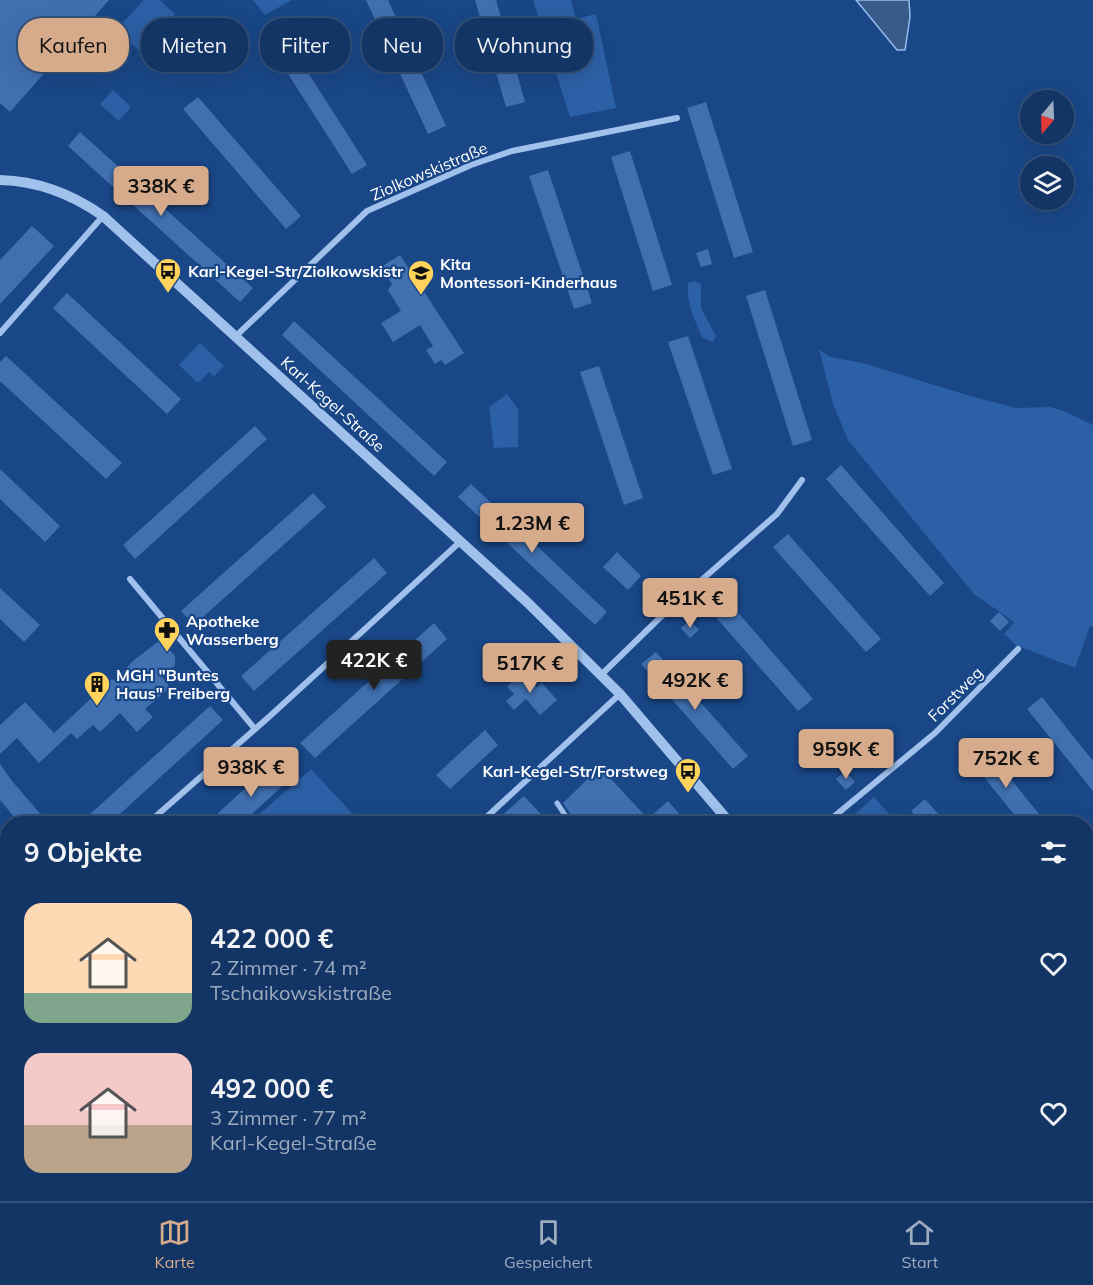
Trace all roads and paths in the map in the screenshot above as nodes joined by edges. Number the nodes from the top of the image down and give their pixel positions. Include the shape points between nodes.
1 (677, 118) dead end
2 (0, 180) edge
3 (103, 216) junction
4 (0, 333) edge
5 (236, 336) junction
6 (802, 480) dead end
7 (461, 541) junction
8 (130, 579) dead end
9 (1018, 649) dead end
10 (601, 675) junction
11 (620, 694) junction
12 (255, 729) junction
13 (557, 803) dead end
14 (156, 816) edge
15 (488, 816) edge
16 (566, 816) edge
17 (724, 816) edge
18 (835, 816) edge

1 - 5 street, Ziolkowskistraße via 512,151 367,211
2 - 3 street, Karl-Kegel-Straße via 59,191
3 - 4 street
3 - 5 street, Karl-Kegel-Straße
5 - 7 street, Karl-Kegel-Straße
6 - 10 street via 777,514 673,605
7 - 10 street, Karl-Kegel-Straße
7 - 12 street
8 - 12 street
9 - 18 street, Forstweg via 944,725
10 - 11 street, Karl-Kegel-Straße
11 - 15 street
11 - 17 street, Karl-Kegel-Straße
12 - 14 street
13 - 16 street

